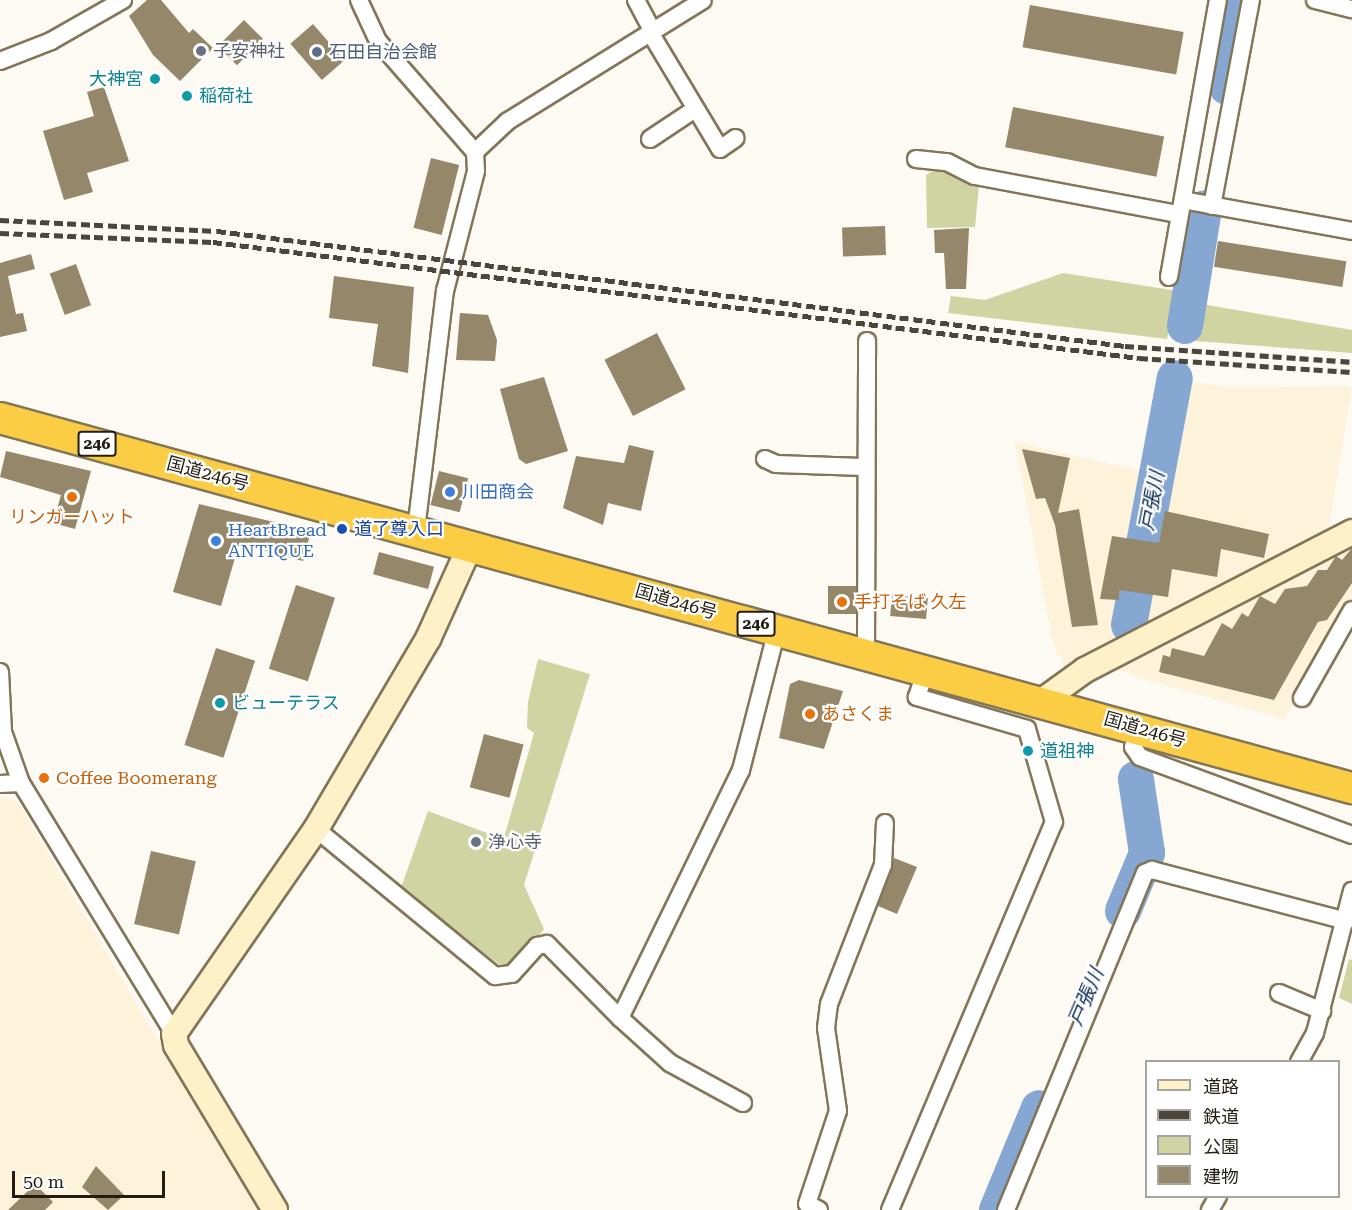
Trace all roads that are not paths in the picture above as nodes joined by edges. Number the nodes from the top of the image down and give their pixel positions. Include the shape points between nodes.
1 (123, 0) edge
2 (359, 0) edge
3 (636, 0) edge
4 (703, 0) edge
5 (1218, 0) edge
6 (1251, 0) edge
7 (1315, 0) edge
8 (1352, 9) edge
9 (651, 32) junction
10 (0, 61) edge
11 (695, 109) junction
12 (656, 129) dead end
13 (736, 138) dead end
14 (475, 152) junction
15 (916, 159) dead end
16 (1212, 206) junction
17 (1181, 207) junction
18 (1352, 231) edge
19 (1168, 277) dead end
20 (867, 341) dead end
21 (0, 418) edge
22 (765, 459) dead end
23 (863, 467) junction
24 (416, 530) junction
25 (1352, 532) edge
26 (470, 546) junction
27 (1352, 610) edge
28 (777, 630) junction
29 (866, 653) junction
30 (926, 670) junction
31 (0, 672) edge
32 (1302, 698) dead end
33 (1042, 701) junction
34 (1139, 729) junction
35 (21, 783) junction
36 (0, 784) edge
37 (1352, 788) edge
38 (885, 823) dead end
39 (316, 829) junction
40 (1352, 835) edge
41 (1352, 891) edge
42 (1346, 921) junction
43 (1279, 993) dead end
44 (1322, 1011) junction
45 (620, 1018) junction
46 (174, 1034) junction
47 (1300, 1060) edge
48 (743, 1103) dead end
49 (808, 1208) edge
50 (275, 1210) edge
51 (890, 1210) edge
52 (1006, 1210) edge

1 - 10 street via 51,41
2 - 14 street via 378,40
3 - 9 street
4 - 9 street
5 - 17 street
6 - 16 street
7 - 8 street
9 - 11 street
9 - 14 street via 508,121
11 - 12 street
11 - 13 street via 714,154
14 - 24 street via 476,171 445,291
15 - 17 street via 947,162 975,176
16 - 17 street
16 - 18 street
17 - 19 street
20 - 23 street
21 - 24 highway, 国道246号 / 246
22 - 23 street via 776,464
23 - 29 street via 870,530
24 - 26 highway, 国道246号 / 246
25 - 33 street via 1085,670
26 - 28 highway, 国道246号 / 246
26 - 39 street via 428,639
27 - 32 street
28 - 29 highway, 国道246号 / 246
28 - 45 street via 741,770
29 - 30 highway, 国道246号 / 246
30 - 33 highway, 国道246号 / 246
30 - 51 street via 917,697 1027,729 1053,822
31 - 35 street via 3,732
33 - 34 highway, 国道246号 / 246
34 - 37 highway, 国道246号 / 246
34 - 40 street via 1133,747 1140,758
35 - 36 street
35 - 46 street
38 - 49 street via 883,865 829,1004 826,1028 838,1111 825,1138
39 - 45 street via 495,976 512,974 537,946 547,944
39 - 46 street
41 - 42 street
42 - 44 street
42 - 52 street via 1152,870 1145,873
43 - 44 street
44 - 47 street
45 - 48 street via 670,1063
46 - 50 street via 176,1045

